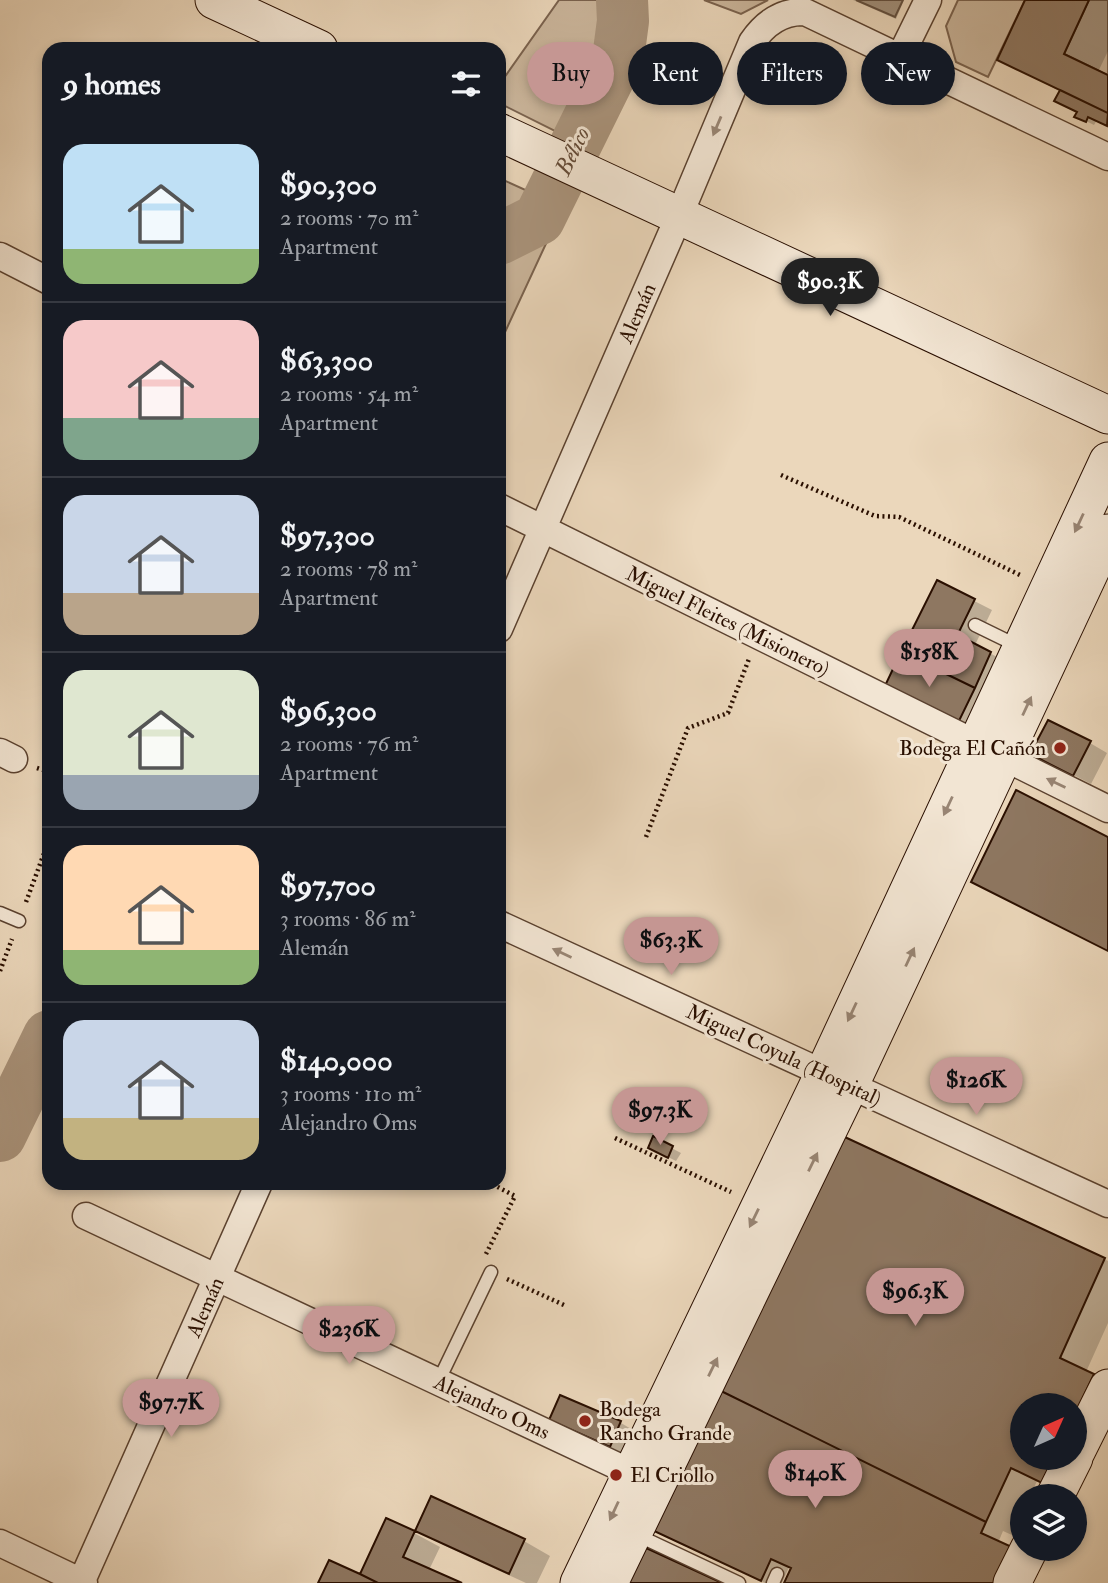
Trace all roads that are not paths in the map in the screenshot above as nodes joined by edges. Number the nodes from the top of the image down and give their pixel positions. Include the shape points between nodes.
1 (214, 0) edge
2 (928, 0) edge
3 (793, 6) edge
4 (304, 42) edge
5 (868, 42) edge
6 (907, 42) edge
7 (955, 83) edge
8 (506, 135) edge
9 (1108, 157) edge
10 (679, 216) junction
11 (0, 256) edge
12 (42, 277) edge
13 (1108, 415) edge
14 (1108, 461) edge
15 (506, 511) edge
16 (542, 529) junction
17 (1108, 533) edge
18 (506, 613) edge
19 (975, 625) dead end
20 (1021, 648) junction
21 (990, 750) junction
22 (1108, 809) edge
23 (0, 913) edge
24 (19, 922) dead end
25 (506, 927) edge
26 (837, 1079) junction
27 (256, 1190) edge
28 (1108, 1204) edge
29 (86, 1216) dead end
30 (491, 1272) road end
31 (218, 1278) junction
32 (438, 1382) junction
33 (1108, 1388) edge
34 (1087, 1431) edge
35 (632, 1473) junction
36 (633, 1533) junction
37 (0, 1543) edge
38 (1023, 1561) edge
39 (82, 1583) edge
40 (579, 1583) edge
41 (609, 1583) edge
42 (739, 1583) edge
43 (1012, 1583) edge

1 - 4 main road
2 - 6 street
3 - 5 street
3 -> 10 street, Alemán via 760,30 752,43
7 - 9 street
8 - 10 main road
10 - 13 main road
10 - 16 street, Alemán
11 - 12 street
14 -> 20 main road
15 - 16 street, Miguel Fleites (Misionero)
16 - 18 street, Alemán
16 - 21 street, Miguel Fleites (Misionero)
21 -> 17 main road
19 - 20 lane
20 - 21 main road
22 -> 21 street, Miguel Fleites (Misionero)
21 - 26 main road
23 - 24 lane
26 -> 25 street, Miguel Coyula (Hospital)
26 - 28 street, Miguel Coyula (Hospital)
26 -> 35 main road via 760,1206
36 -> 26 main road
27 - 31 street, Alemán
29 - 31 street, Alejandro Oms
30 - 32 lane
31 - 32 street, Alejandro Oms
31 - 39 street, Alemán
32 - 35 street, Alejandro Oms
33 - 34 main road
35 -> 40 main road
36 - 41 main road
36 - 42 lane
37 - 39 street
38 - 43 main road

